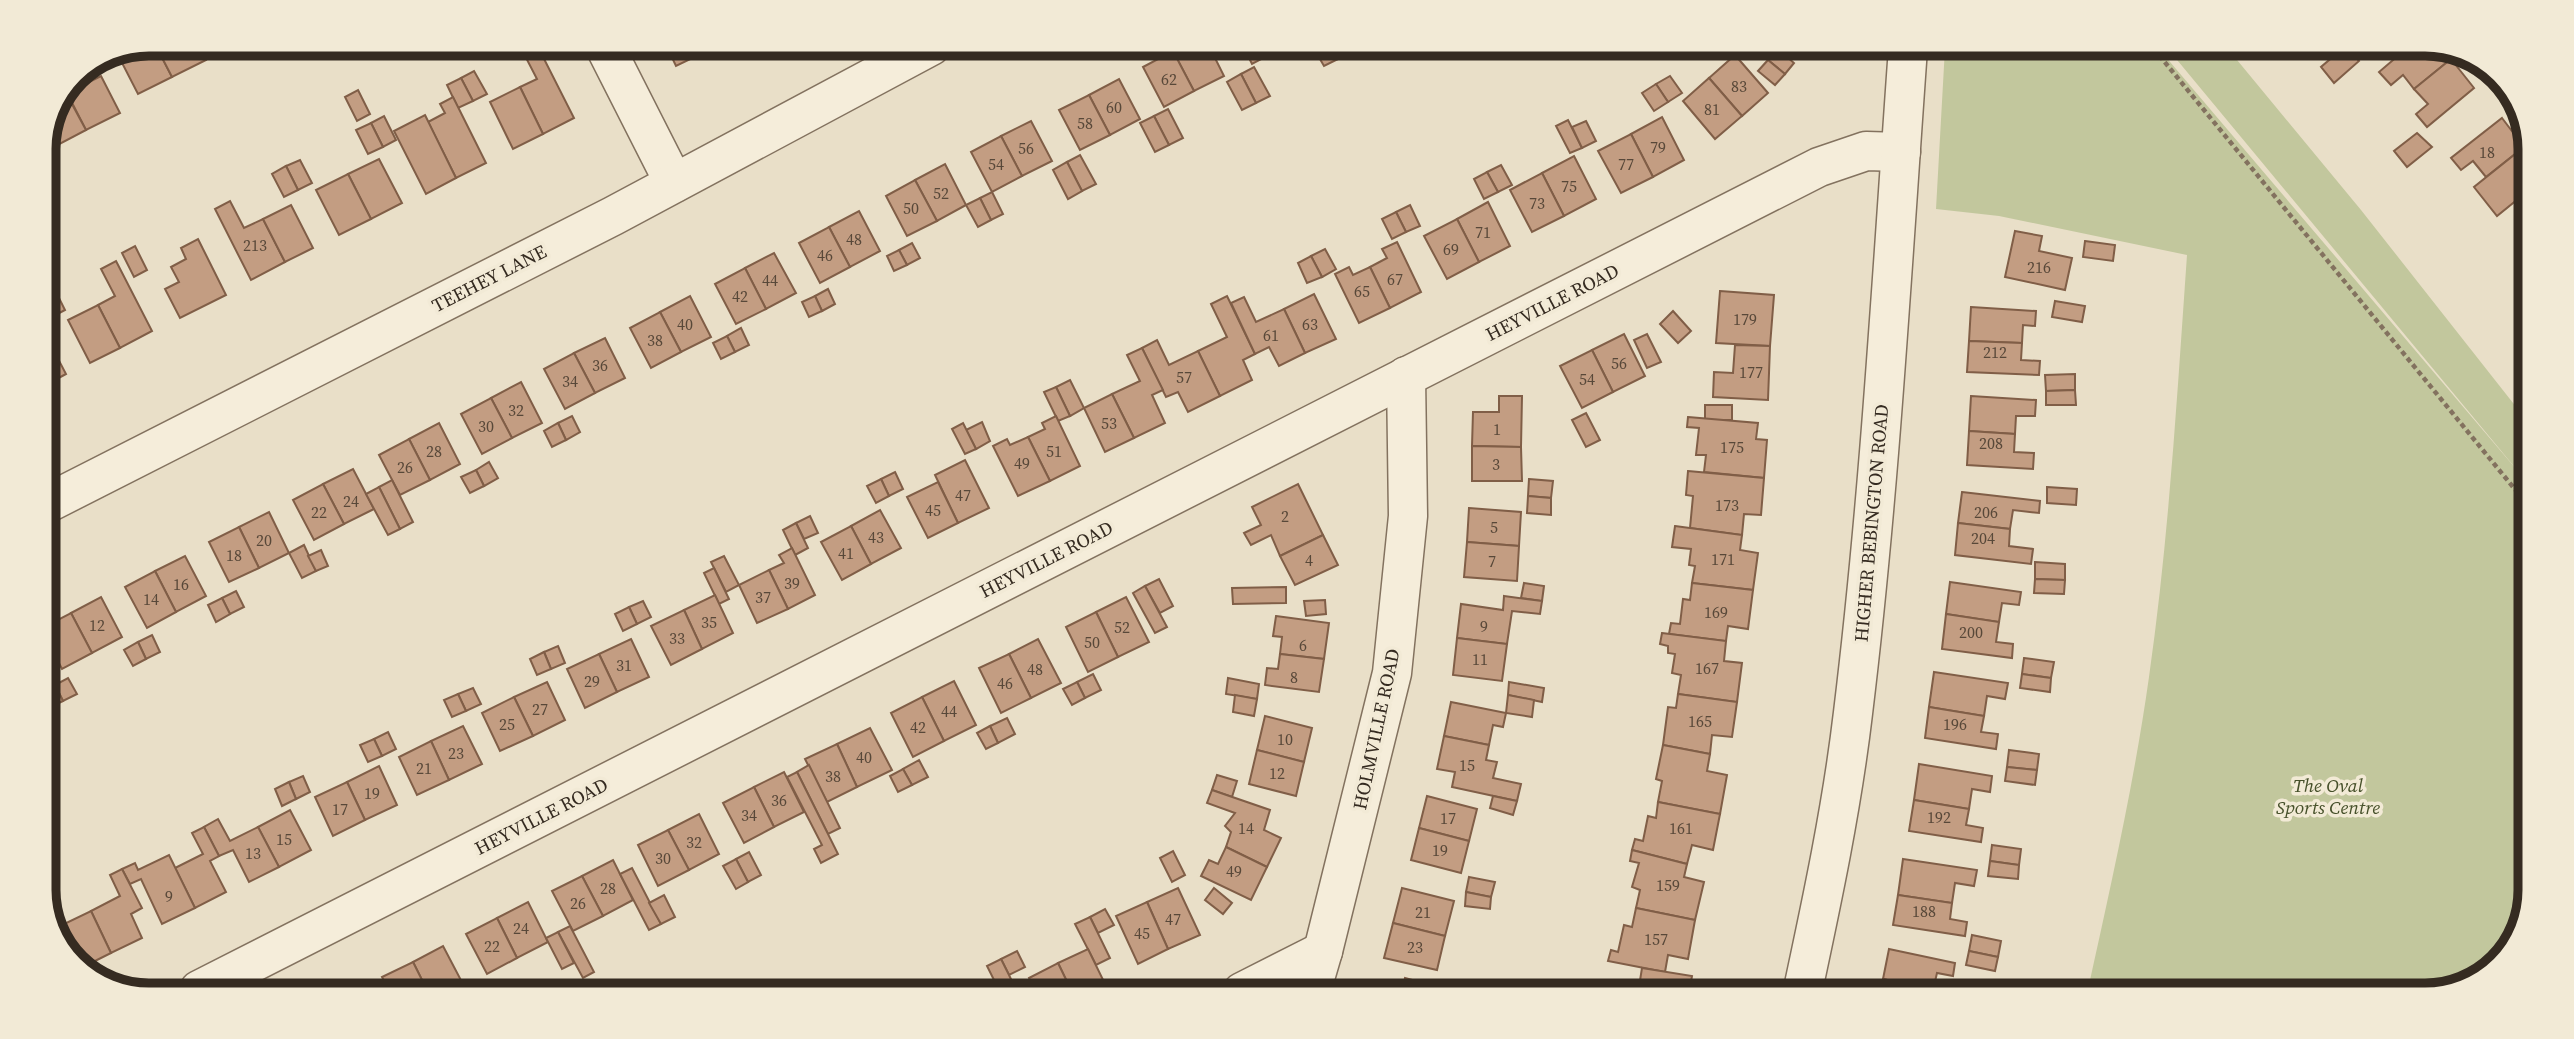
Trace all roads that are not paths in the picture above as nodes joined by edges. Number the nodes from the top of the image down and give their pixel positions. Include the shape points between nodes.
1 (610, 56) edge
2 (912, 56) edge
3 (1907, 56) edge
4 (1901, 152) junction
5 (674, 183) junction
6 (1406, 376) junction
7 (56, 499) edge
8 (1323, 951) junction
9 (213, 983) edge
10 (1260, 983) edge
11 (1314, 983) edge
12 (1804, 983) edge

1 - 5 street
2 - 5 street, TEEHEY LANE
3 - 4 street, HIGHER BEBINGTON ROAD
4 - 6 street, HEYVILLE ROAD via 1866,151 1819,167
4 - 12 street, HIGHER BEBINGTON ROAD via 1853,714 1828,872
5 - 7 street, TEEHEY LANE
6 - 8 street, HOLMVILLE ROAD via 1408,516 1392,673
6 - 9 street, HEYVILLE ROAD
8 - 10 street
8 - 11 street, HOLMVILLE ROAD

